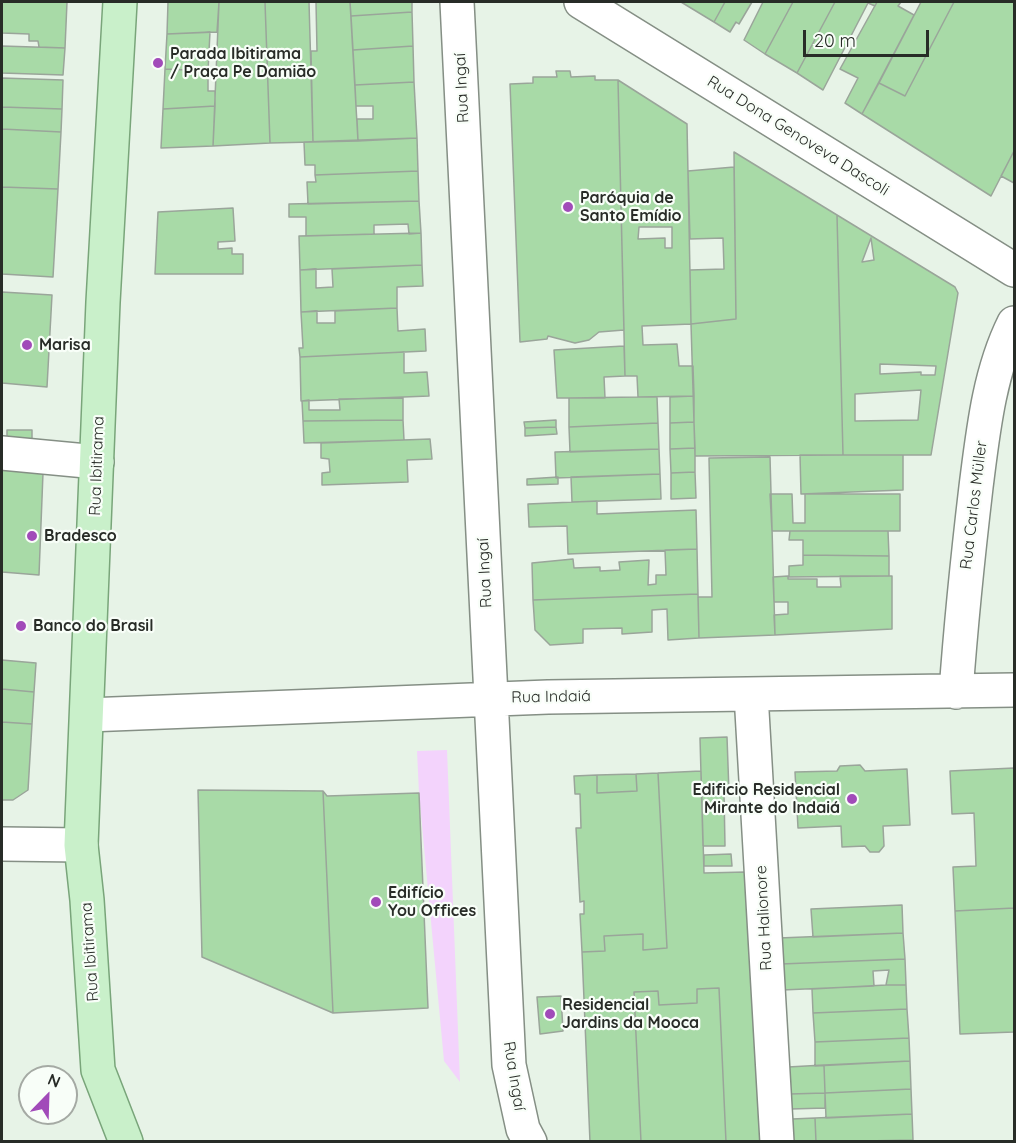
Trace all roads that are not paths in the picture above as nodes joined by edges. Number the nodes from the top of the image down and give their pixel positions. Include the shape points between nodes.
1 (120, 2) edge
2 (458, 2) edge
3 (581, 2) edge
4 (1014, 270) edge
5 (1014, 323) edge
6 (2, 453) edge
7 (97, 462) junction
8 (1014, 690) edge
9 (956, 692) junction
10 (751, 694) junction
11 (492, 699) junction
12 (87, 715) junction
13 (2, 844) edge
14 (81, 845) junction
15 (126, 1142) edge
16 (530, 1142) edge
17 (777, 1142) edge

1 - 7 main road, Rua Ibitirama
2 - 11 street, Rua Ingaí
3 - 4 street, Rua Dona Genoveva Dascoli
5 - 9 street, Rua Carlos Müller via 1002,351 982,436
6 - 7 street
7 - 12 main road, Rua Ibitirama
8 - 9 street, Rua Indaiá
9 - 10 street, Rua Indaiá
10 - 11 street, Rua Indaiá
10 - 17 street, Rua Halionore
11 - 12 street, Rua Indaiá
11 - 16 street, Rua Ingaí via 509,1065 523,1129
12 - 14 main road, Rua Ibitirama
13 - 14 street
14 - 15 main road, Rua Ibitirama via 98,1070

